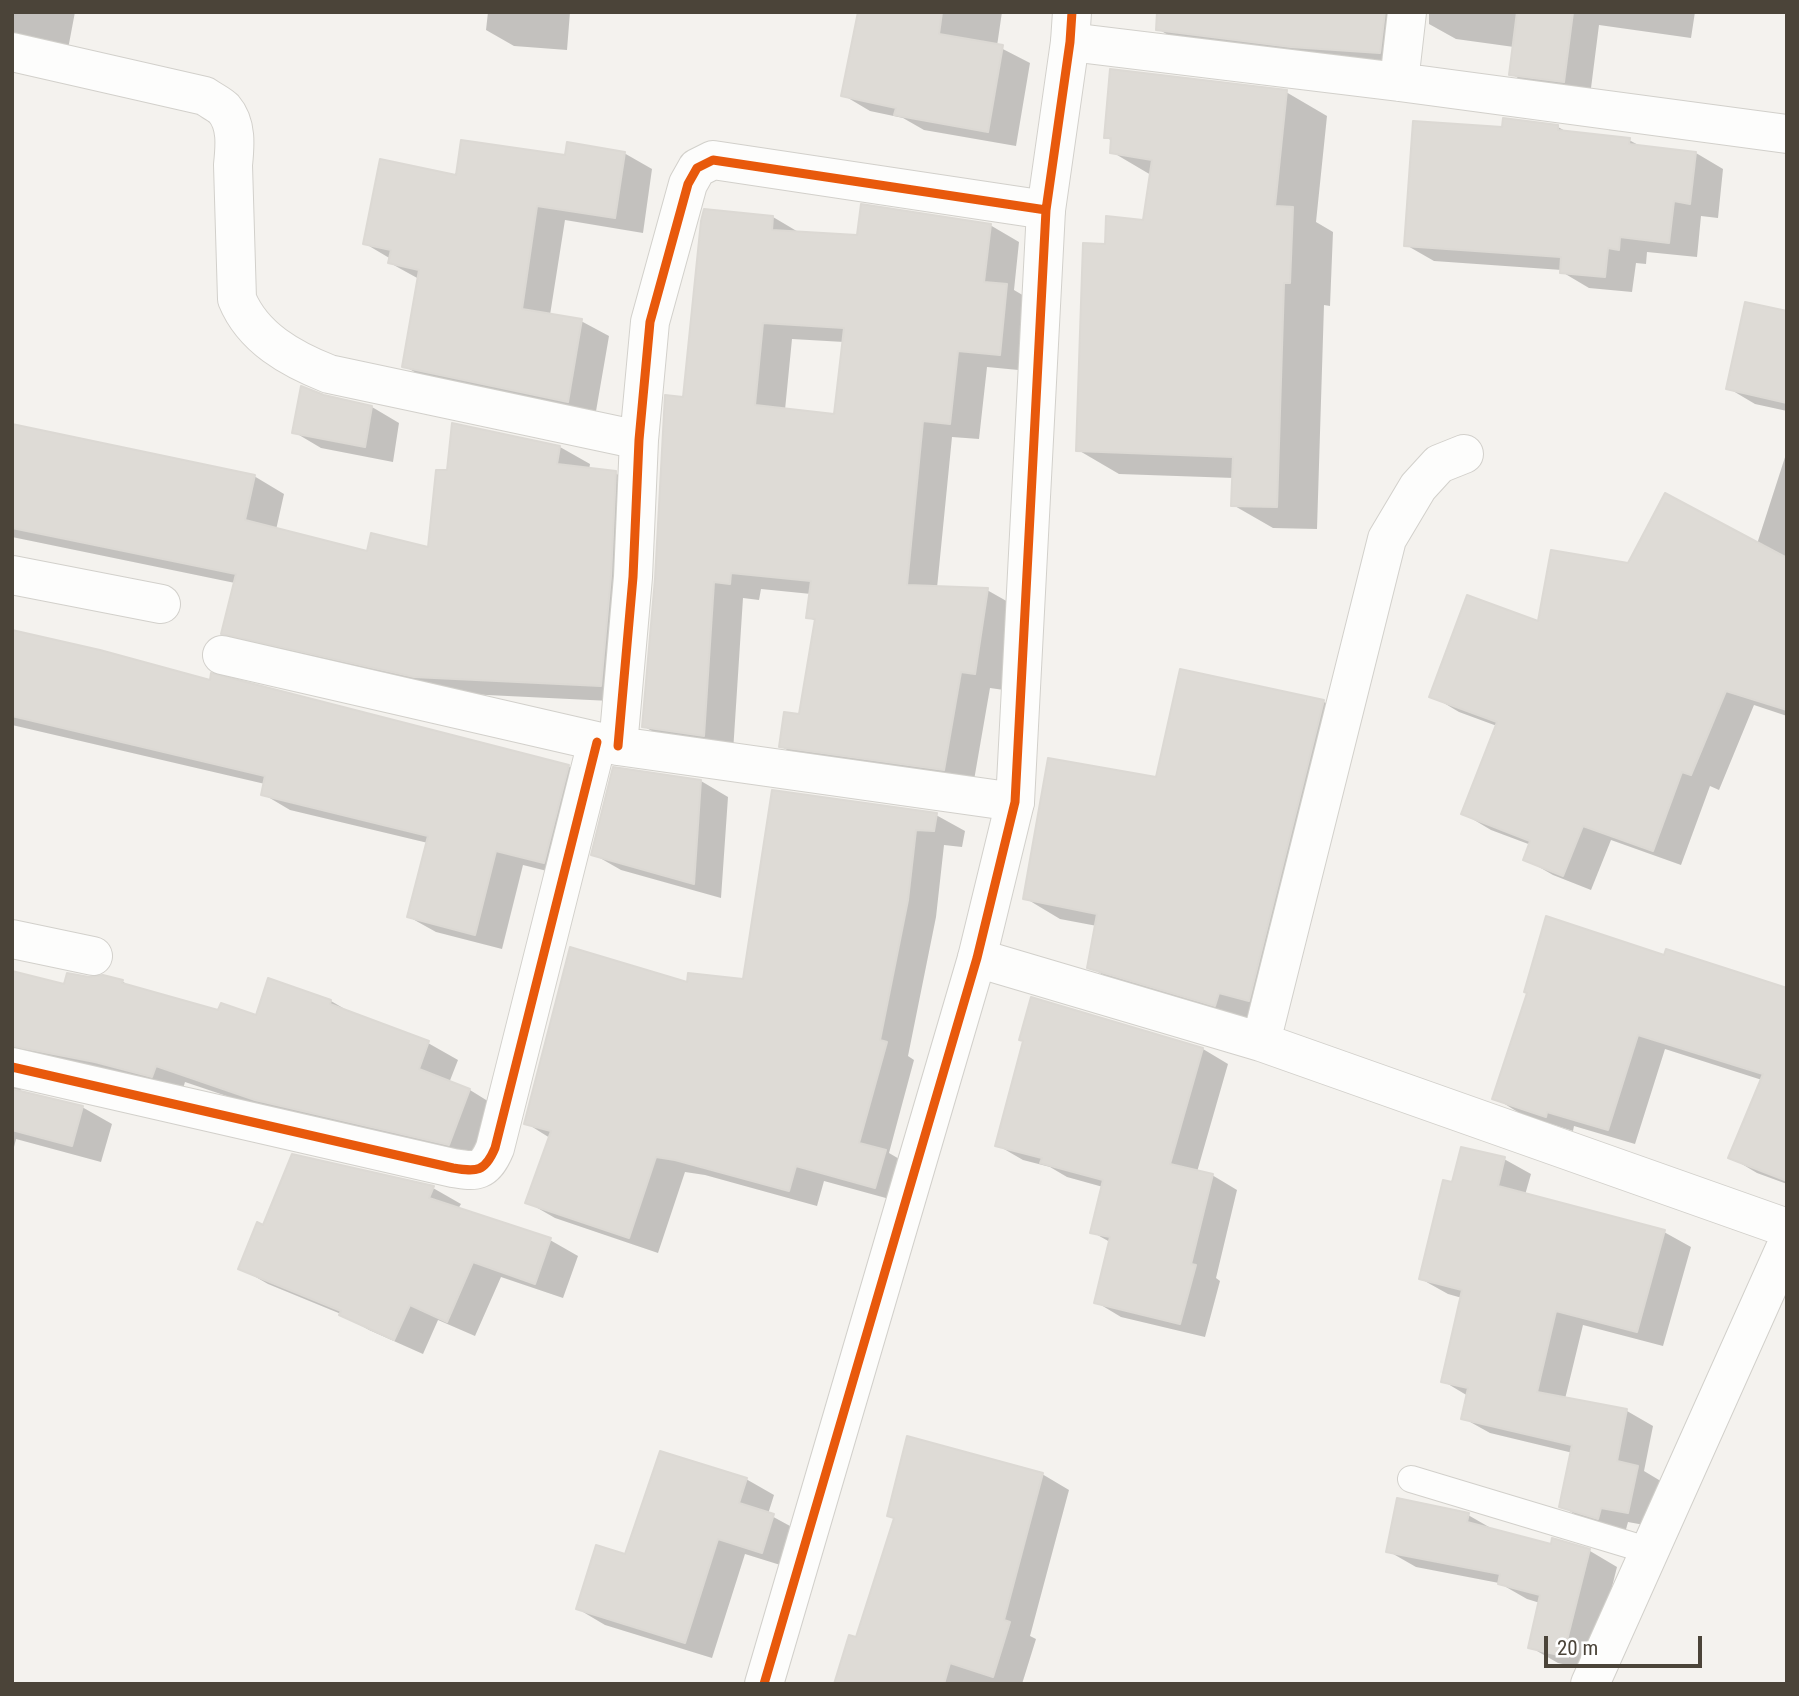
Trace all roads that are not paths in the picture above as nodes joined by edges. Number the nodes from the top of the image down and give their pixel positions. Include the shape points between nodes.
1 (1407, 12) edge
2 (1071, 27) edge
3 (12, 52) edge
4 (1399, 82) junction
5 (1787, 134) edge
6 (1046, 210) junction
7 (639, 440) junction
8 (1464, 454) dead end
9 (12, 576) edge
10 (160, 604) dead end
11 (222, 655) dead end
12 (608, 744) junction
13 (1015, 802) junction
14 (12, 939) edge
15 (93, 956) dead end
16 (977, 958) junction
17 (1261, 1042) junction
18 (12, 1067) edge
19 (1787, 1228) edge
20 (1787, 1244) edge
21 (1411, 1479) dead end
22 (1650, 1551) junction
23 (764, 1684) edge
24 (1591, 1684) edge

1 - 4 street
2 - 4 street
2 - 6 street
3 - 7 street via 205,96 223,108 235,144 236,299 244,317 288,355 329,374
4 - 5 street
6 - 7 street via 713,160 697,168 688,184 650,322
6 - 13 street
7 - 12 street via 633,577
8 - 17 street via 1439,464 1418,487 1387,539
9 - 10 street
11 - 12 street
12 - 13 street
12 - 18 street via 495,1148 483,1168 453,1168
13 - 16 street
14 - 15 street
16 - 17 street
16 - 23 street
17 - 19 street
20 - 22 street
21 - 22 lane
22 - 24 street

